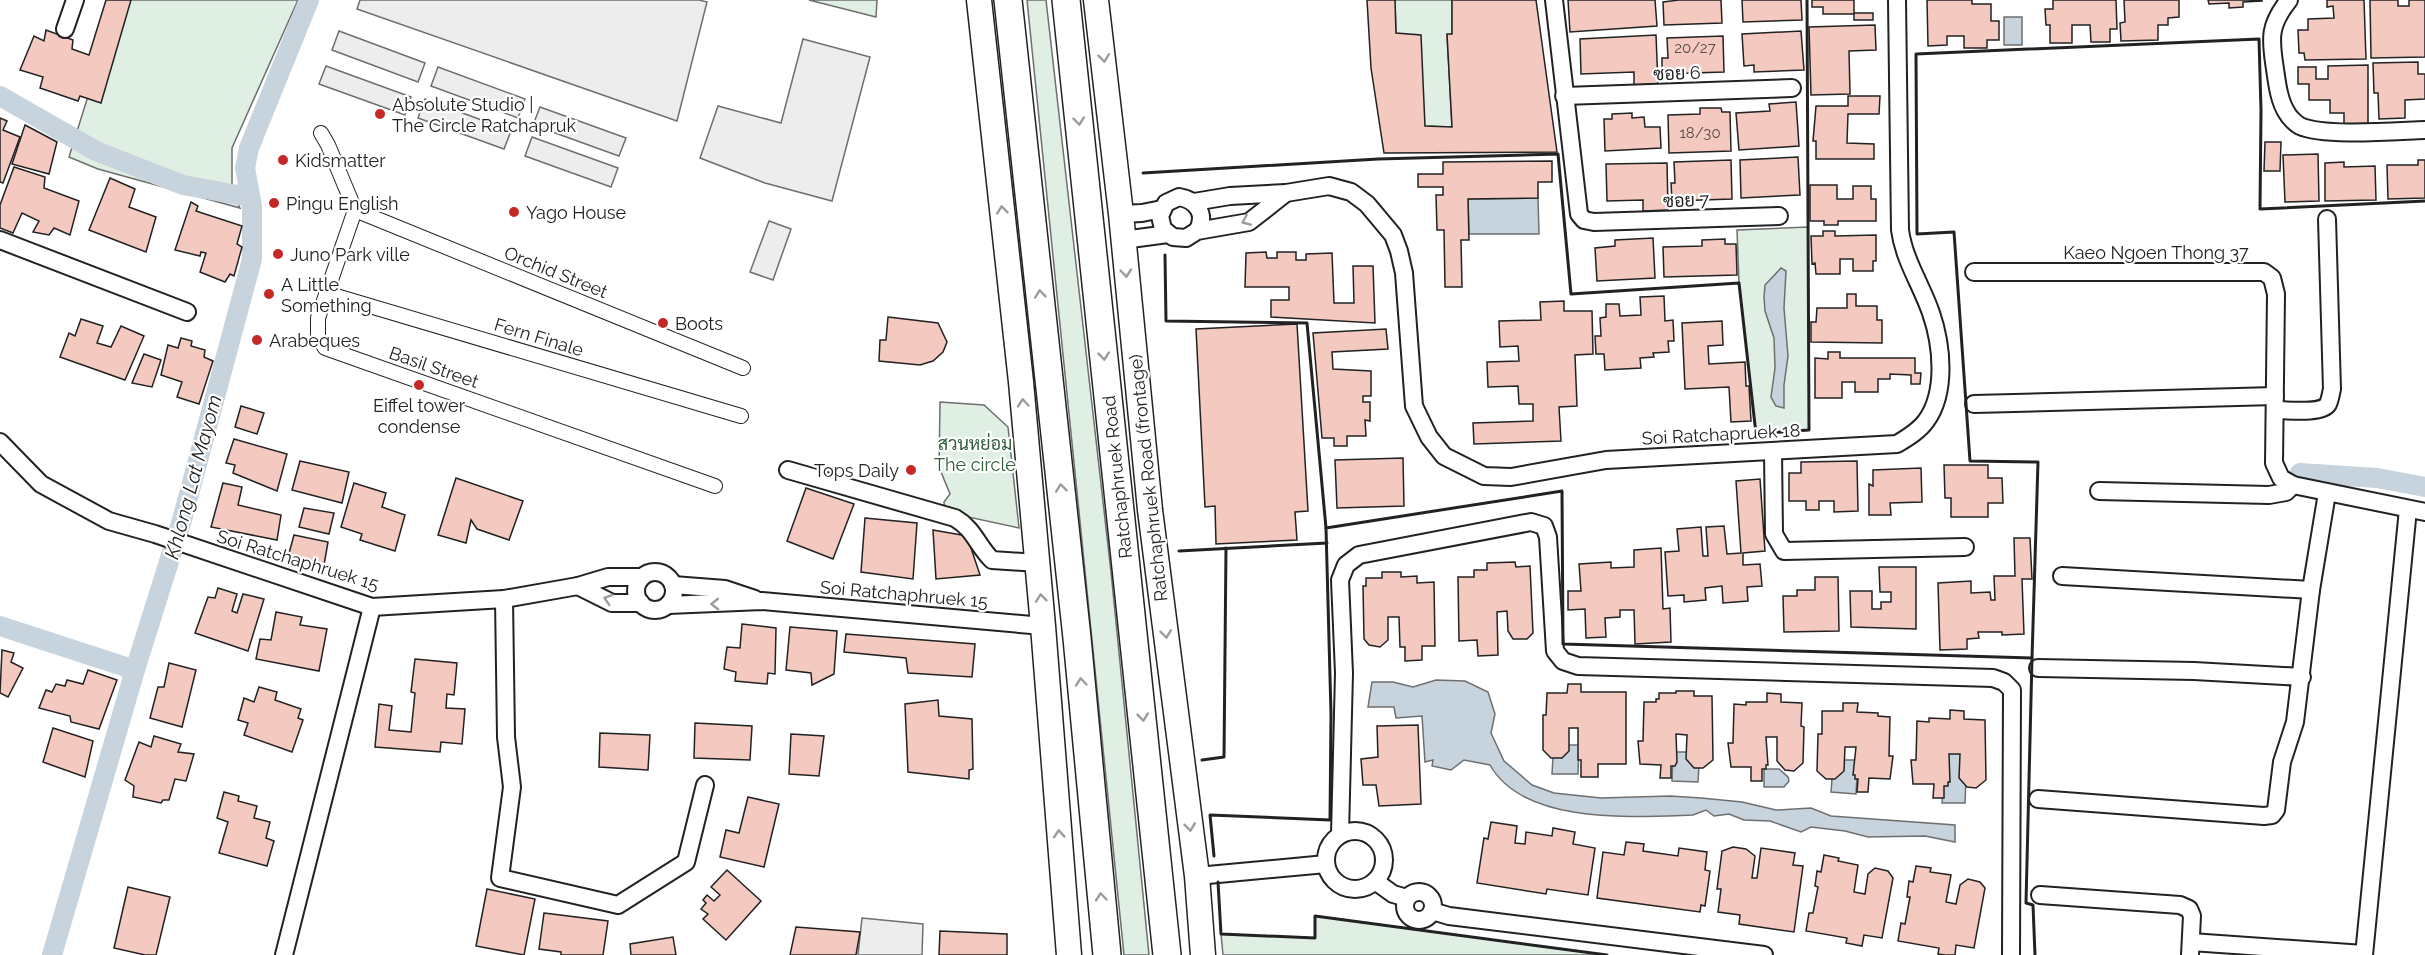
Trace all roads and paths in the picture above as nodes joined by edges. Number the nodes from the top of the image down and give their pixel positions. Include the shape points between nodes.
1 (75, 0) edge
2 (979, 0) edge
3 (1008, 0) edge
4 (1066, 0) edge
5 (1096, 0) edge
6 (1554, 0) edge
7 (1897, 0) edge
8 (2289, 0) edge
9 (65, 29) dead end
10 (1792, 88) dead end
11 (1564, 96) junction
12 (2425, 130) edge
13 (321, 134) dead end
14 (1286, 193) junction
15 (1194, 202) junction
16 (1162, 209) junction
17 (355, 210) junction
18 (1121, 214) junction
19 (1779, 216) dead end
20 (2327, 219) dead end
21 (1198, 228) junction
22 (1168, 234) junction
23 (0, 240) edge
24 (1123, 240) junction
25 (1974, 272) dead end
26 (326, 293) junction
27 (186, 312) dead end
28 (743, 368) dead end
29 (2275, 403) junction
30 (1974, 404) dead end
31 (741, 416) dead end
32 (0, 442) edge
33 (1773, 451) junction
34 (788, 470) dead end
35 (2293, 485) junction
36 (715, 486) dead end
37 (2099, 491) dead end
38 (2327, 493) junction
39 (2408, 509) junction
40 (2425, 512) edge
41 (1965, 547) dead end
42 (1037, 563) junction
43 (2062, 576) dead end
44 (642, 577) junction
45 (674, 585) junction
46 (578, 586) junction
47 (2311, 590) junction
48 (504, 599) junction
49 (762, 601) junction
50 (641, 603) junction
51 (668, 605) junction
52 (372, 607) junction
53 (1043, 626) junction
54 (2038, 668) dead end
55 (2302, 677) junction
56 (705, 785) dead end
57 (2038, 799) dead end
58 (1340, 834) junction
59 (1159, 858) junction
60 (1326, 864) junction
61 (1197, 876) junction
62 (1375, 881) junction
63 (2040, 895) dead end
64 (2190, 949) edge
65 (2364, 954) edge
66 (284, 955) edge
67 (1069, 955) edge
68 (1107, 955) edge
69 (1167, 955) edge
70 (1175, 955) edge
71 (1203, 955) edge
72 (1764, 955) edge
73 (2011, 955) edge

1 - 9 street
42 -> 2 main road
68 -> 3 main road
4 -> 59 main road, Ratchaphruek Road
5 -> 18 main road, Ratchaphruek Road (frontage)
6 - 11 street
7 - 33 street, Soi Ratchapruek 18 via 1900,230 1903,251 1931,311 1939,344 1940,375 1935,402 1926,422 1897,444
8 - 12 street via 2271,31 2272,50 2287,113 2299,126 2323,132
10 - 11 street, ซอย 6
11 - 19 street, ซอย 7 via 1579,214 1584,220
13 - 17 street
14 - 15 street, Soi Ratchapruek 18
14 -> 21 street, Soi Ratchapruek 18 via 1249,222
14 - 33 street, Soi Ratchapruek 18 via 1329,186 1351,192 1367,204 1393,235 1404,273 1414,406 1429,437 1444,456 1471,471 1494,478 1511,477 1606,460
15 - 16 street, Soi Ratchapruek 18 via 1179,197
15 - 21 street via 1201,213
16 - 18 street, Soi Ratchapruek 18
16 - 22 street via 1160,223
17 - 26 street, Basil Street
17 - 28 street, Orchid Street
18 - 24 main road, Ratchaphruek Road (frontage)
20 - 29 street via 2332,389 2328,404 2312,411
21 - 22 street, Soi Ratchapruek 18 via 1186,238
22 - 24 street, Soi Ratchapruek 18
23 - 27 street
24 -> 61 main road, Ratchaphruek Road (frontage) via 1150,510
25 - 29 street, Kaeo Ngoen Thong 37 via 2264,272 2272,278 2276,294
26 - 31 street, Fern Finale
26 - 36 street, Basil Street via 318,318 318,337 325,348
29 - 30 street
29 - 35 street, Kaeo Ngoen Thong 37 via 2274,463 2281,478
32 - 52 street, Soi Ratchaphruek 15 via 41,484 109,521
33 - 41 street via 1774,534 1784,551
34 - 42 street via 955,518 967,525 992,560
35 - 37 street via 2286,492 2269,495
35 - 38 street
38 - 39 street
38 - 47 street
39 - 40 street
39 - 65 street
53 -> 42 main road
43 - 47 street
44 - 45 street, Soi Ratchaphruek 15 via 660,572
44 - 46 street, Soi Ratchaphruek 15 via 609,577
44 - 50 street via 636,593
45 - 49 street, Soi Ratchaphruek 15 via 725,589
45 - 51 street via 674,596
46 - 48 street, Soi Ratchaphruek 15
50 -> 46 street, Soi Ratchaphruek 15 via 612,603
47 - 55 street
48 - 52 street, Soi Ratchaphruek 15
48 - 56 street via 506,737 512,787 500,878 618,905 686,862
49 -> 51 street, Soi Ratchaphruek 15
49 - 53 street, Soi Ratchaphruek 15
50 - 51 street, Soi Ratchaphruek 15 via 657,610
52 - 66 street
67 -> 53 main road
54 - 55 street
55 - 57 street via 2295,722 2282,762 2276,810 2272,814
58 - 60 street via 1327,848
58 - 62 street via 1367,833 1381,845 1384,864
58 - 73 street via 1344,673 1340,580 1346,566 1359,555 1531,522 1544,526 1548,537 1555,651 1563,661 1578,666 1993,678 2004,682 2012,690
59 - 69 main road, Ratchaphruek Road
59 - 70 main road
60 - 61 street
60 - 62 street via 1330,876 1346,888 1366,887
61 - 71 main road, Ratchaphruek Road (frontage)
62 - 72 street via 1393,894 1407,898 1414,892 1423,892 1431,898 1432,911 1449,916
63 - 64 street via 2180,905 2189,909 2192,916
64 - 65 street

